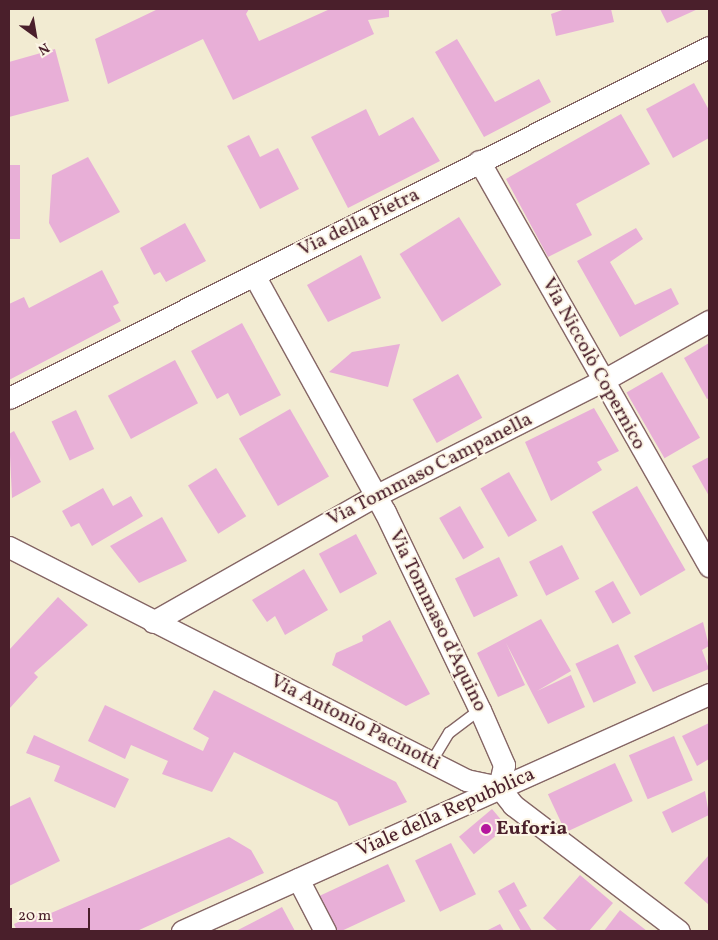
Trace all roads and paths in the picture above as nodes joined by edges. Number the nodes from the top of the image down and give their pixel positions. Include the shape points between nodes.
1 (709, 47) edge
2 (479, 161) junction
3 (254, 275) junction
4 (709, 321) edge
5 (602, 381) junction
6 (9, 398) edge
7 (375, 496) junction
8 (9, 547) edge
9 (709, 566) edge
10 (153, 622) junction
11 (709, 694) edge
12 (480, 710) junction
13 (432, 761) junction
14 (499, 787) junction
15 (298, 879) junction
16 (182, 931) edge
17 (326, 931) edge
18 (678, 931) edge

1 - 2 street, Via della Pietra
2 - 3 street, Via della Pietra via 369,221
2 - 5 street, Via Niccolò Copernico
3 - 6 street, Via della Pietra
3 - 7 street, Via Tommaso d'Aquino
4 - 5 street, Via Tommaso Campanella
5 - 7 street, Via Tommaso Campanella
5 - 9 street, Via Niccolò Copernico
7 - 10 street, Via Tommaso Campanella
7 - 12 street, Via Tommaso d'Aquino
8 - 10 street, Via Antonio Pacinotti
10 - 13 street, Via Antonio Pacinotti
11 - 14 street, Viale della Repubblica
12 - 13 lane via 449,734
12 - 14 street, Via Tommaso d'Aquino via 504,765
13 - 14 street, Via Antonio Pacinotti via 466,780
14 - 15 street, Viale della Repubblica
14 - 18 street via 512,805
15 - 16 street, Viale della Repubblica
15 - 17 street

